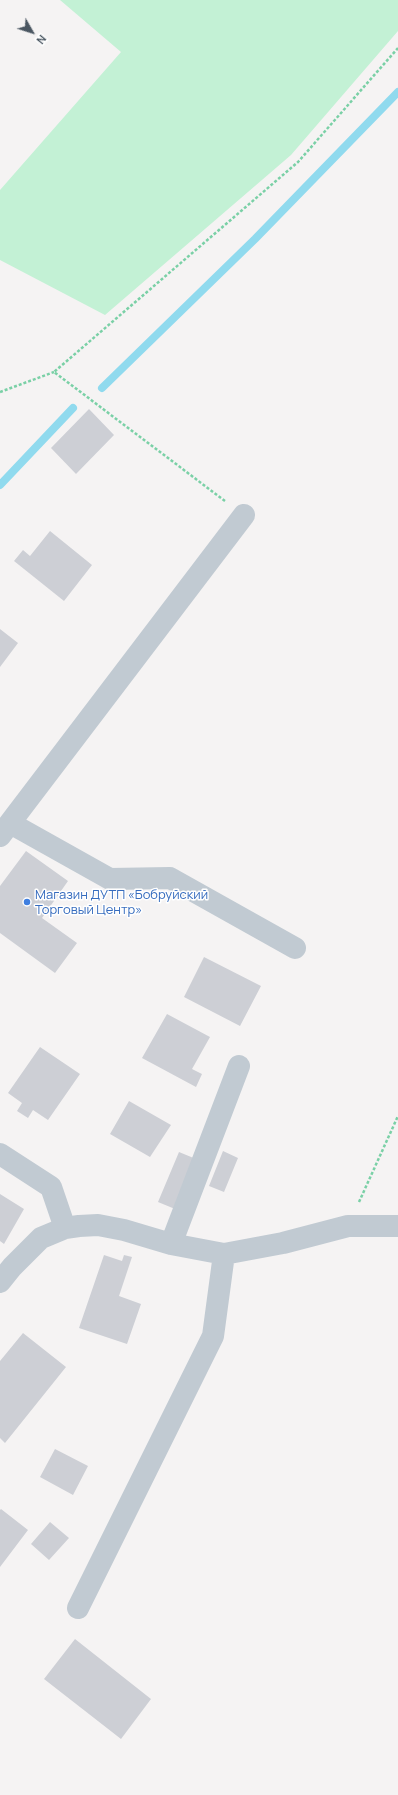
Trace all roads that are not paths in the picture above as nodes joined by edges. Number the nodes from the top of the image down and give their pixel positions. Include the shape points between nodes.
1 (244, 515) road end
2 (5, 829) edge
3 (295, 948) dead end
4 (239, 1066) dead end
5 (0, 1154) edge
6 (398, 1226) edge
7 (65, 1228) junction
8 (171, 1244) junction
9 (224, 1254) junction
10 (0, 1282) edge
11 (78, 1608) dead end

1 - 2 street
2 - 3 street via 110,878 170,878
4 - 8 street
5 - 7 street via 51,1187
6 - 9 street via 348,1226 284,1244
7 - 8 street via 98,1225
7 - 10 street via 42,1238
8 - 9 street
9 - 11 street via 213,1336

